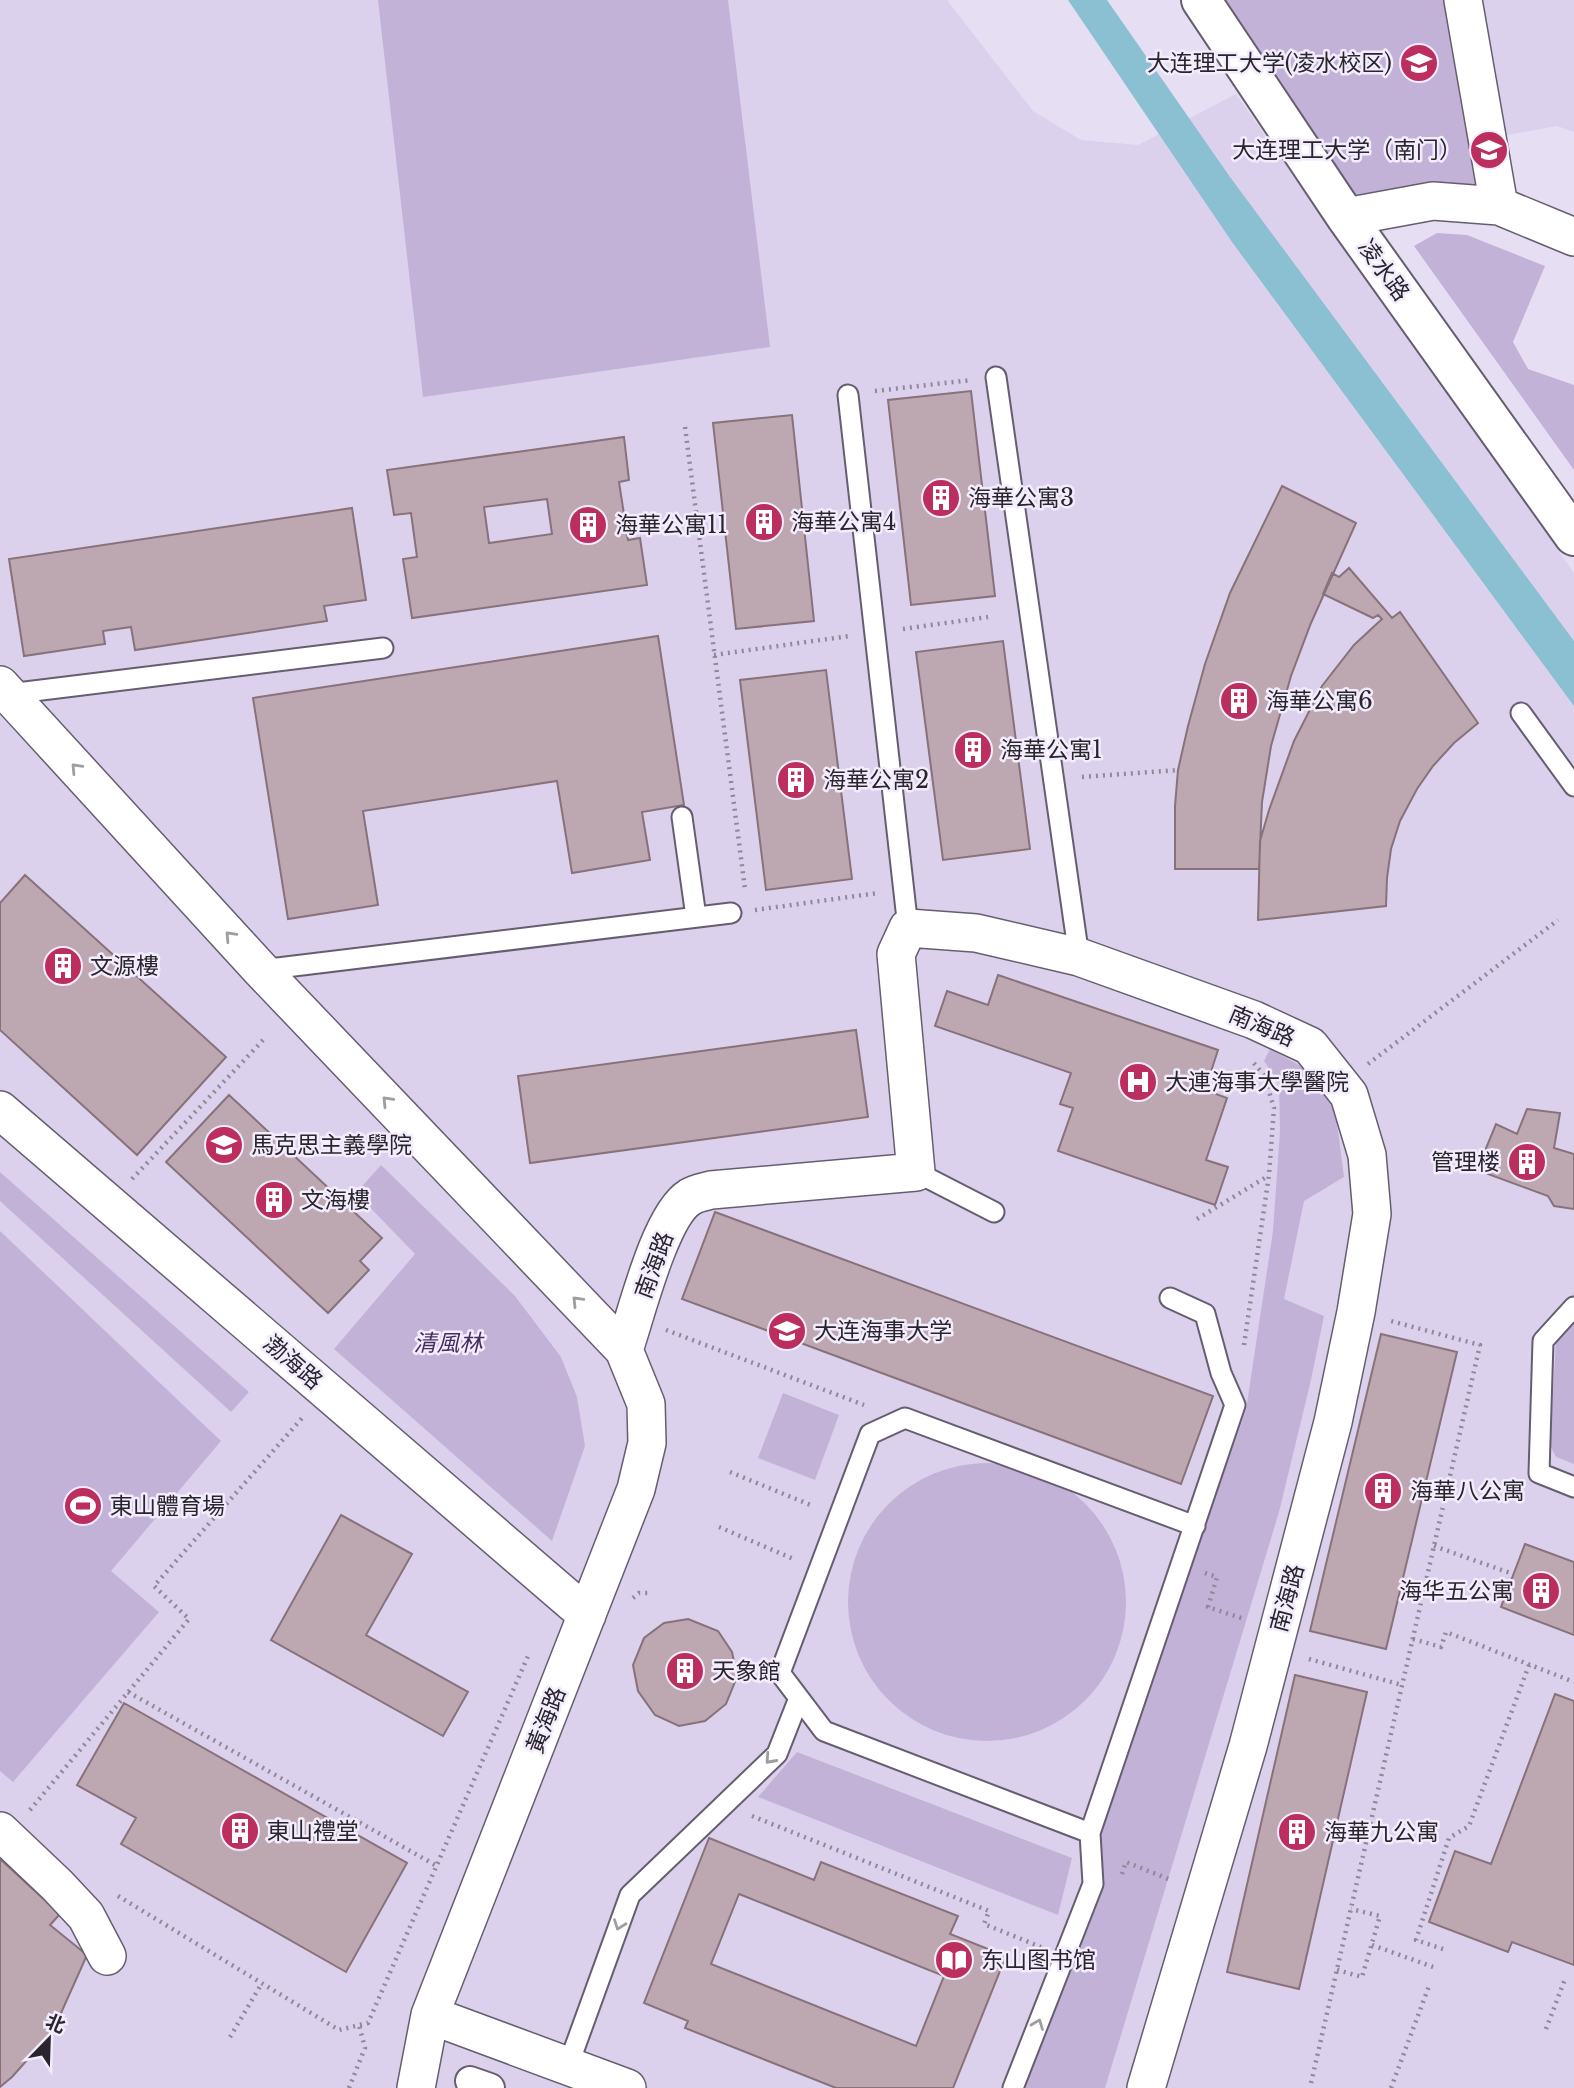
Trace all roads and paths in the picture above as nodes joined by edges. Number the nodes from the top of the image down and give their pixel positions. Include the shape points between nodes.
1 (1201, 0) edge
2 (1463, 0) edge
3 (1499, 206) junction
4 (1346, 217) junction
5 (1574, 237) edge
6 (996, 377) joint
7 (848, 395) joint
8 (685, 427) dead end
9 (1574, 536) edge
10 (383, 648) dead end
11 (4, 690) edge
12 (1521, 713) dead end
13 (1178, 770) dead end
14 (1053, 779) junction
15 (1574, 786) edge
16 (682, 817) dead end
17 (904, 889) junction
18 (746, 897) dead end
19 (739, 912) joint
20 (696, 917) junction
21 (1558, 920) dead end
22 (908, 928) junction
23 (1079, 957) junction
24 (261, 970) junction
25 (266, 1037) dead end
26 (1247, 1056) dead end
27 (1359, 1071) dead end
28 (0, 1110) edge
29 (916, 1172) junction
30 (1269, 1175) junction
31 (109, 1204) junction
32 (994, 1212) dead end
33 (1197, 1219) dead end
34 (1170, 1298) dead end
35 (1574, 1307) edge
36 (1356, 1312) junction
37 (656, 1326) dead end
38 (624, 1350) junction
39 (858, 1403) dead end
40 (1235, 1405) junction
41 (285, 1437) dead end
42 (730, 1472) dead end
43 (1574, 1487) edge
44 (839, 1516) junction
45 (1195, 1526) junction
46 (719, 1527) dead end
47 (1434, 1546) junction
48 (819, 1569) junction
49 (1200, 1571) dead end
50 (1513, 1574) dead end
51 (587, 1615) junction
52 (1247, 1620) dead end
53 (1413, 1639) junction
54 (531, 1650) dead end
55 (1303, 1657) dead end
56 (1529, 1665) junction
57 (1574, 1682) edge
58 (1402, 1685) junction
59 (128, 1692) junction
60 (799, 1698) junction
61 (723, 1805) junction
62 (30, 1810) dead end
63 (0, 1831) edge
64 (1090, 1833) junction
65 (437, 1866) junction
66 (1153, 1873) dead end
67 (1118, 1886) dead end
68 (116, 1895) dead end
69 (1351, 1909) junction
70 (1371, 1945) junction
71 (1443, 1950) dead end
72 (107, 1956) dead end
73 (1064, 1956) junction
74 (1436, 1968) dead end
75 (1337, 1970) junction
76 (1565, 1979) dead end
77 (262, 1983) junction
78 (1429, 1986) dead end
79 (430, 2015) junction
80 (359, 2025) junction
81 (1546, 2029) dead end
82 (230, 2037) dead end
83 (568, 2066) junction
84 (1311, 2083) dead end
85 (349, 2088) edge
86 (416, 2088) edge
87 (627, 2088) edge
88 (1013, 2088) edge
89 (1146, 2088) edge
90 (1391, 2088) edge

1 - 4 main road, 凌水路
2 - 3 street
3 - 4 street via 1433,201
3 - 5 street
4 - 9 main road, 凌水路
6 - 7 path
6 - 14 lane
7 - 17 lane
8 - 18 path
10 - 11 lane
24 -> 11 street
12 - 15 lane
13 - 14 path
14 - 23 lane
16 - 20 lane
17 - 19 path
17 - 22 lane
19 - 20 lane
20 - 24 lane
21 - 27 path
22 - 23 street, 南海路 via 976,933
22 - 29 street via 896,954
23 - 36 street, 南海路 via 1254,1020 1310,1046 1349,1095 1367,1155 1372,1214
38 -> 24 street
25 - 31 path
26 - 30 path via 1264,1075 1273,1108
28 - 31 street, 渤海路
29 - 32 lane
29 - 38 street, 南海路 via 711,1189 690,1197 672,1215 662,1238
30 - 33 path
30 - 40 path
31 - 51 street, 渤海路
34 - 40 lane via 1205,1314
35 - 43 lane via 1544,1341 1539,1473
36 - 47 path via 1480,1345
36 - 89 street, 南海路 via 1333,1422 1248,1746
37 - 39 path
38 - 51 street, 黃海路 via 646,1404 647,1443 636,1489
40 - 45 lane
41 - 59 path via 154,1586 189,1619
42 - 44 path
44 - 45 lane via 870,1434 905,1418
44 - 48 lane
45 - 64 lane
46 - 48 path
47 - 50 path
47 - 53 path
48 - 60 lane via 780,1673
49 - 52 path via 1217,1577 1208,1607
51 - 79 street, 黃海路
53 - 56 path via 1441,1647 1446,1632
53 - 58 path
54 - 65 path
55 - 58 path
56 - 57 path
56 - 71 path via 1469,1826 1449,1838 1416,1940
58 - 69 path
59 - 62 path
59 - 65 path
60 -> 61 lane via 777,1754
60 - 64 lane via 824,1731
61 - 73 path via 989,1912 984,1924
61 -> 83 lane via 630,1895
63 - 72 street via 86,1916
64 - 73 lane via 1093,1884
65 - 80 path via 368,2023
66 - 67 path via 1126,1862
68 - 77 path
69 - 70 path via 1380,1916
69 - 75 path
70 - 74 path
70 - 75 path via 1362,1977
88 -> 73 lane
75 - 84 path
76 - 81 path
77 - 80 path via 339,2030
77 - 82 path
78 - 90 path
79 - 83 street
79 - 86 street, 黃海路
80 - 85 path via 365,2048
83 - 87 street

